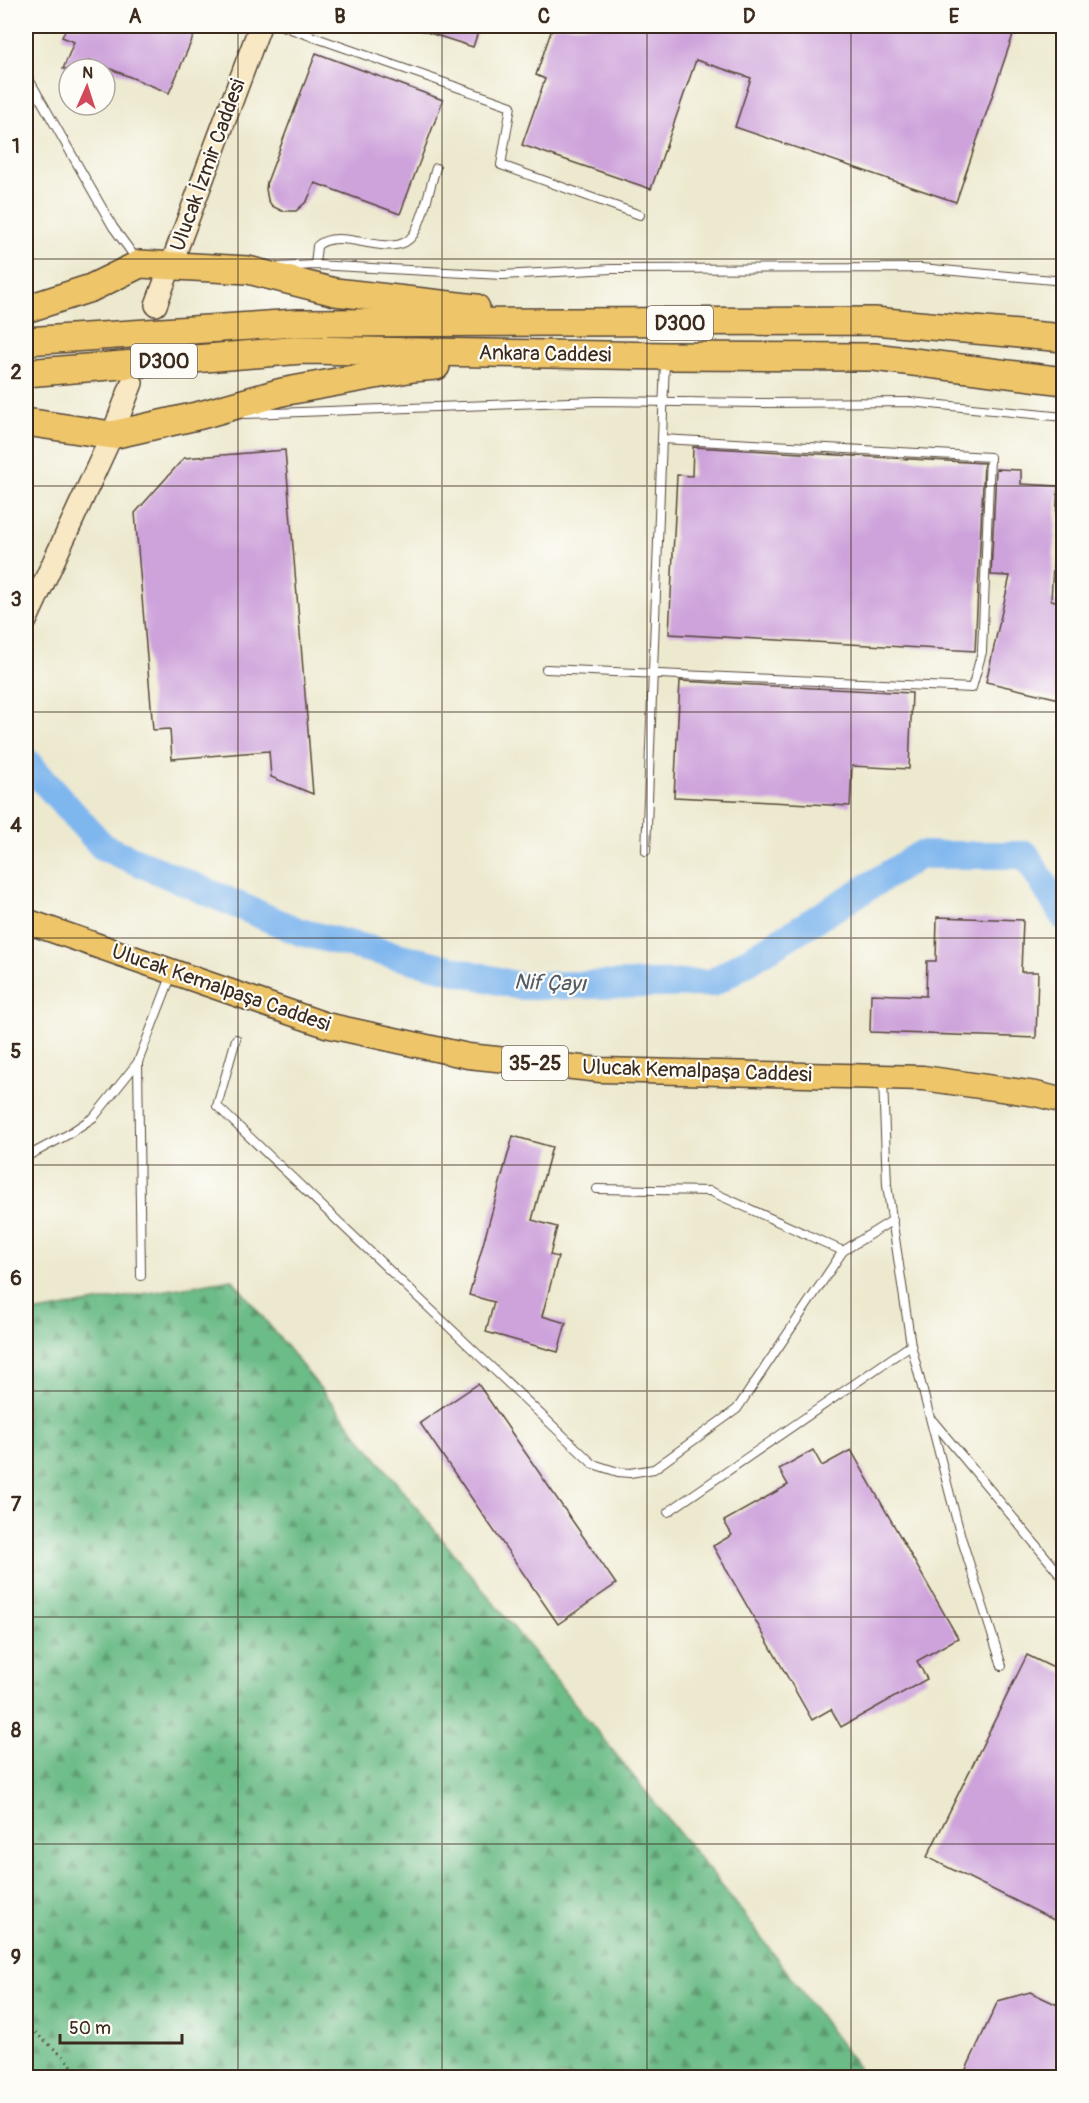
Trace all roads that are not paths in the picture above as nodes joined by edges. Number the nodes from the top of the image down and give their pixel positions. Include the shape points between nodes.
1 (260, 26) edge
2 (282, 26) edge
3 (26, 74) edge
4 (436, 168) dead end
5 (640, 215) dead end
6 (140, 264) junction
7 (315, 265) junction
8 (170, 266) junction
9 (248, 270) junction
10 (1064, 281) edge
11 (156, 305) dead end
12 (26, 309) edge
13 (605, 323) junction
14 (1064, 338) edge
15 (26, 341) edge
16 (571, 354) junction
17 (666, 356) junction
18 (26, 373) edge
19 (1064, 381) edge
20 (132, 383) dead end
21 (664, 402) junction
22 (201, 415) junction
23 (1064, 417) edge
24 (26, 422) edge
25 (112, 435) junction
26 (662, 439) junction
27 (26, 621) edge
28 (546, 669) dead end
29 (653, 674) junction
30 (646, 850) dead end
31 (26, 921) edge
32 (173, 972) junction
33 (236, 1039) dead end
34 (138, 1062) junction
35 (883, 1077) junction
36 (1064, 1101) edge
37 (26, 1157) edge
38 (597, 1189) dead end
39 (893, 1220) junction
40 (843, 1251) junction
41 (141, 1276) dead end
42 (911, 1345) junction
43 (930, 1417) junction
44 (668, 1512) dead end
45 (1064, 1579) edge
46 (1002, 1666) dead end

1 - 8 street, Ulucak İzmir Caddesi
2 - 5 lane via 511,106 501,165
3 - 6 lane via 112,227
4 - 7 lane via 417,228 406,242 394,245 328,239 317,246
6 - 8 highway
6 - 12 highway via 90,288
7 - 9 lane
7 - 10 lane via 502,275 612,268 921,268
8 - 9 highway
8 - 11 street, Ulucak İzmir Caddesi
9 - 13 highway via 335,292
13 - 14 highway, Ankara Caddesi / D300 via 874,321
13 - 15 highway, Ankara Caddesi / D300 via 296,323
16 - 17 highway, Ankara Caddesi / D300
16 - 18 highway, Ankara Caddesi / D300 via 302,350
16 - 22 highway via 413,368 282,392
17 - 19 highway, Ankara Caddesi / D300 via 874,357
17 - 21 lane
20 - 25 street
21 - 22 lane
21 - 23 lane via 910,402
21 - 26 lane
22 - 25 highway
24 - 25 highway
25 - 27 street
26 - 29 lane
26 - 29 lane via 990,457 981,652 972,688
28 - 29 lane
29 - 30 lane
31 - 32 main road, Ulucak Kemalpaşa Caddesi / 35-25
32 - 34 lane
32 - 35 main road, Ulucak Kemalpaşa Caddesi / 35-25 via 326,1025 468,1056 601,1070
33 - 40 lane via 217,1106 593,1464 605,1469 630,1473 654,1469 737,1409
34 - 37 lane via 94,1117
34 - 41 lane
35 - 36 main road, Ulucak Kemalpaşa Caddesi / 35-25 via 923,1078
35 - 39 lane
38 - 40 lane via 710,1191
39 - 40 lane
39 - 42 lane
42 - 43 lane
42 - 44 lane
43 - 45 lane
43 - 46 lane via 961,1537

